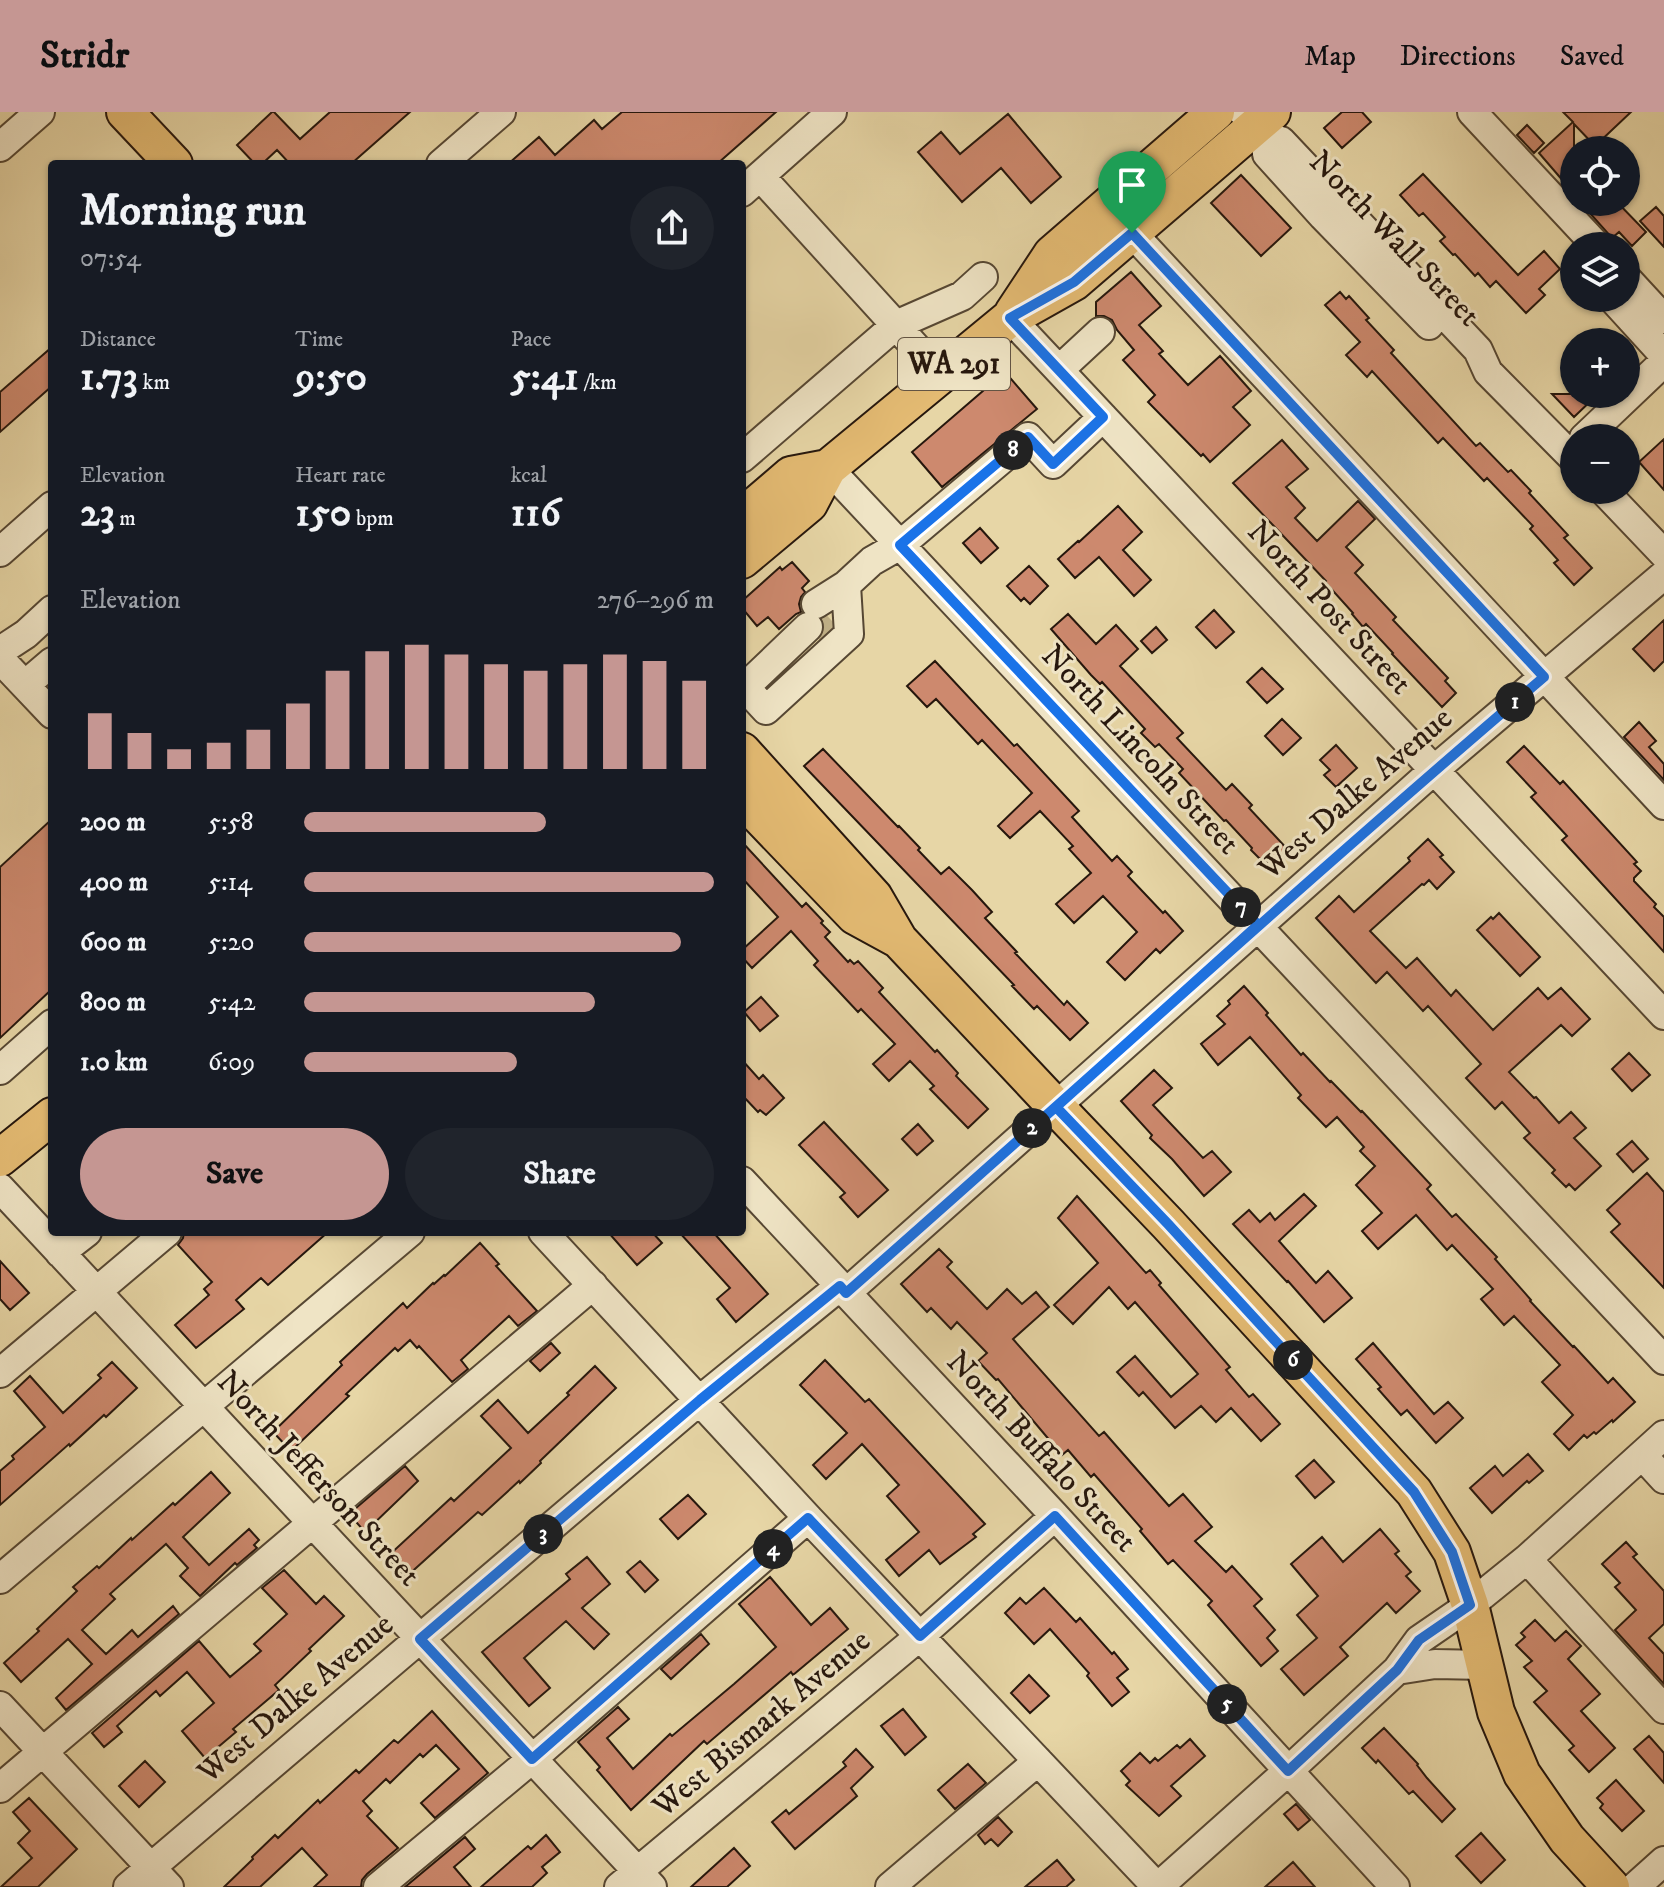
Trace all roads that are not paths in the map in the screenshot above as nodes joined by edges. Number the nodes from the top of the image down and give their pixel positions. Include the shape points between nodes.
1 (40, 112) edge
2 (125, 112) edge
3 (501, 112) edge
4 (832, 112) edge
5 (1216, 112) edge
6 (1472, 112) edge
7 (1259, 122) edge
8 (0, 147) edge
9 (170, 160) edge
10 (446, 160) edge
11 (751, 184) edge
12 (1584, 232) edge
13 (1132, 233) junction
14 (983, 277) dead end
15 (1640, 293) edge
16 (1625, 312) edge
17 (1010, 318) junction
18 (1664, 319) edge
19 (896, 325) junction
20 (1100, 332) dead end
21 (1664, 355) edge
22 (1664, 362) edge
23 (1059, 370) junction
24 (941, 375) junction
25 (1103, 417) junction
26 (1601, 424) edge
27 (1560, 436) edge
28 (746, 455) edge
29 (828, 468) junction
30 (747, 502) edge
31 (1616, 504) edge
32 (48, 510) edge
33 (900, 545) junction
34 (0, 552) edge
35 (1664, 554) edge
36 (746, 557) edge
37 (1664, 575) edge
38 (846, 585) junction
39 (48, 614) edge
40 (0, 651) edge
41 (0, 659) edge
42 (48, 665) edge
43 (1544, 677) junction
44 (746, 684) edge
45 (25, 685) junction
46 (746, 690) edge
47 (48, 709) edge
48 (746, 755) edge
49 (1434, 770) junction
50 (746, 802) edge
51 (1664, 805) edge
52 (1258, 925) junction
53 (899, 940) junction
54 (1664, 1015) edge
55 (48, 1028) edge
56 (0, 1070) edge
57 (1056, 1107) junction
58 (48, 1120) edge
59 (1, 1163) edge
60 (746, 1185) edge
61 (48, 1235) edge
62 (49, 1236) edge
63 (82, 1236) edge
64 (162, 1236) edge
65 (405, 1236) edge
66 (547, 1236) edge
67 (60, 1253) junction
68 (593, 1285) junction
69 (843, 1290) junction
70 (96, 1292) junction
71 (1664, 1360) edge
72 (0, 1373) edge
73 (700, 1400) junction
74 (204, 1407) junction
75 (1664, 1435) edge
76 (1642, 1455) junction
77 (1664, 1479) edge
78 (1055, 1516) junction
79 (808, 1518) junction
80 (313, 1524) junction
81 (1527, 1559) junction
82 (0, 1579) edge
83 (1470, 1605) junction
84 (920, 1636) junction
85 (420, 1639) junction
86 (1485, 1665) junction
87 (1397, 1670) junction
88 (0, 1706) edge
89 (1664, 1709) edge
90 (43, 1750) junction
91 (532, 1759) junction
92 (1038, 1761) junction
93 (1288, 1771) junction
94 (0, 1788) edge
95 (1664, 1861) edge
96 (160, 1877) edge
97 (636, 1882) edge
98 (128, 1887) edge
99 (378, 1887) edge
100 (890, 1887) edge
101 (1157, 1887) edge
102 (1395, 1887) edge
103 (1611, 1887) edge
104 (1635, 1887) edge

1 - 8 street
2 - 9 main road
3 - 10 street
4 - 11 street
5 - 17 main road, WA 291 via 1052,254
6 - 12 street
7 - 13 main road, WA 291
7 - 27 street, North Wall Street via 1267,154 1323,216 1466,364 1488,372
11 - 19 street
13 - 17 main road, WA 291 via 1074,282
13 - 43 street
14 - 19 street via 962,296
15 - 18 street
16 - 21 street
17 - 23 street, North Post Street
17 - 24 main road, WA 291
19 - 24 street
19 - 28 street
20 - 23 street
22 - 26 street
23 - 25 street, North Post Street
24 - 29 main road, WA 291
25 - 33 street via 1053,464 1028,437
25 - 49 street, North Post Street
29 - 30 main road, WA 291 via 791,475
29 - 33 street, North Lincoln Street
29 - 36 main road, WA 291 via 809,504
31 - 35 street
32 - 34 street
33 - 38 street
33 - 52 street, North Lincoln Street
37 - 43 street, West Dalke Avenue
38 - 44 street
38 - 46 street via 849,634 766,710
39 - 40 street
41 - 45 street
42 - 45 street
43 - 49 street, West Dalke Avenue
43 - 51 street
45 - 47 street
48 - 53 main road via 874,897
49 - 52 street, West Dalke Avenue
49 - 54 street, North Post Street
50 - 53 main road via 855,916
52 - 57 street, West Dalke Avenue
52 - 71 street, North Lincoln Street
53 - 57 main road
55 - 56 street
57 - 69 street, West Dalke Avenue
57 - 83 main road via 1414,1492 1452,1552
58 - 59 main road
59 - 61 street, North Jefferson Street
60 - 69 street, North Buffalo Street
62 - 67 street, North Jefferson Street
63 - 67 street
64 - 70 street
65 - 74 street
66 - 68 street
67 - 70 street, North Jefferson Street
68 - 73 street
68 - 80 street
69 - 73 street, West Dalke Avenue
69 - 78 street, North Buffalo Street
70 - 72 street
70 - 74 street, North Jefferson Street
73 - 79 street
73 - 85 street, West Dalke Avenue
74 - 80 street, North Jefferson Street
74 - 82 street
75 - 76 street
76 - 77 street
76 - 81 street
78 - 84 street, West Bismark Avenue
78 - 93 street, North Buffalo Street
79 - 84 street
79 - 91 street
80 - 85 street, North Jefferson Street
80 - 90 street
81 - 83 street
81 - 89 street
83 - 86 main road
83 - 87 street via 1419,1640
84 - 92 street
84 - 97 street, West Bismark Avenue
85 - 91 street, North Jefferson Street
85 - 96 street, West Dalke Avenue
86 - 87 street
86 - 103 main road via 1496,1712 1522,1774 1567,1839
87 - 93 street
88 - 90 street
90 - 94 street
90 - 96 street
91 - 97 street, North Jefferson Street
91 - 99 street
92 - 100 street
92 - 101 street
93 - 101 street
93 - 102 street, North Buffalo Street
95 - 104 street
96 - 98 street, West Dalke Avenue

